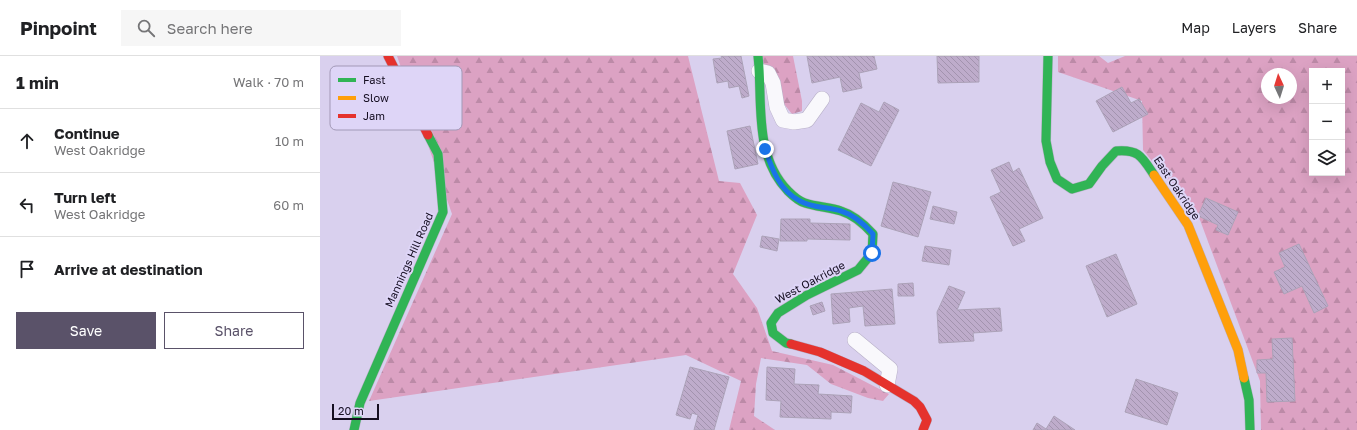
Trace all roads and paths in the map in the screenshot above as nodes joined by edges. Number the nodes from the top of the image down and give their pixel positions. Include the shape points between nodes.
1 (388, 56) edge
2 (1048, 56) edge
3 (759, 63) edge
4 (393, 66) edge
5 (822, 99) dead end
6 (426, 130) edge
7 (855, 340) dead end
8 (887, 385) junction
9 (354, 430) edge
10 (923, 430) edge
11 (1250, 430) edge

1 - 4 street, Mannings Hill Road
2 - 11 street, East Oakridge via 1046,141 1057,179 1072,189 1089,184 1116,151 1135,152 1145,161 1188,225 1238,350 1249,400
3 - 5 street via 773,83 777,107 783,120 807,120
3 - 8 street, West Oakridge via 760,118 765,149 774,174 784,188 800,201 843,211 862,223 873,234 872,253 858,270 806,295 778,313 771,323 773,333 786,343 820,352 864,371
6 - 9 street, Mannings Hill Road via 438,154 443,212 360,403
7 - 8 street via 890,369
8 - 10 street, West Oakridge via 920,407 927,420

